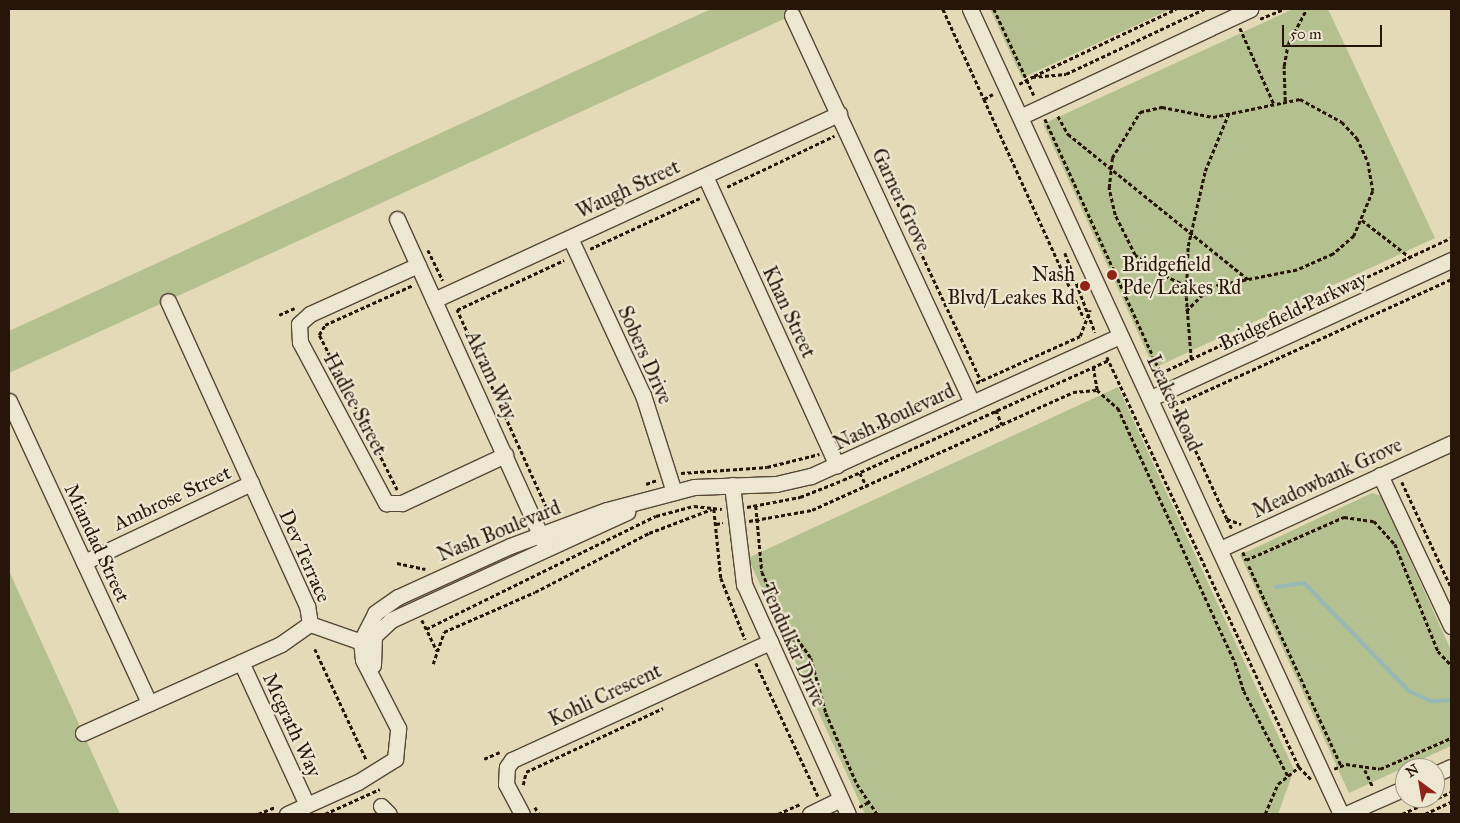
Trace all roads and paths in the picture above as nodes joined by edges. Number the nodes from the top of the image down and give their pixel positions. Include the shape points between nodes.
1 (943, 9) edge
2 (970, 9) edge
3 (994, 9) edge
4 (1176, 9) edge
5 (1250, 9) edge
6 (1307, 9) edge
7 (792, 15) dead end
8 (1240, 28) dead end
9 (1032, 77) dead end
10 (993, 94) dead end
11 (984, 99) junction
12 (1286, 101) junction
13 (1274, 104) junction
14 (1040, 108) junction
15 (839, 114) junction
16 (1228, 115) junction
17 (1022, 116) junction
18 (1058, 116) dead end
19 (836, 135) dead end
20 (1111, 170) junction
21 (705, 176) junction
22 (730, 196) dead end
23 (895, 197) dead end
24 (700, 198) dead end
25 (397, 219) dead end
26 (1362, 220) junction
27 (1191, 234) junction
28 (570, 238) junction
29 (1451, 238) edge
30 (425, 244) dead end
31 (570, 258) junction
32 (1411, 258) junction
33 (1451, 260) edge
34 (418, 265) junction
35 (568, 270) dead end
36 (1451, 279) edge
37 (1250, 281) junction
38 (413, 285) dead end
39 (1186, 286) junction
40 (1210, 287) junction
41 (450, 293) junction
42 (1125, 293) junction
43 (434, 300) junction
44 (168, 301) dead end
45 (1108, 301) junction
46 (457, 310) junction
47 (1186, 311) junction
48 (1084, 318) junction
49 (1080, 336) junction
50 (1120, 336) junction
51 (1086, 351) junction
52 (1191, 359) junction
53 (1160, 373) junction
54 (1098, 378) dead end
55 (981, 381) junction
56 (966, 388) junction
57 (1097, 390) junction
58 (1168, 390) junction
59 (989, 396) junction
60 (1151, 398) junction
61 (9, 401) edge
62 (972, 403) junction
63 (1175, 405) junction
64 (1002, 425) junction
65 (841, 436) dead end
66 (847, 442) junction
67 (1451, 443) edge
68 (830, 450) junction
69 (505, 455) junction
70 (853, 457) junction
71 (837, 465) junction
72 (654, 471) dead end
73 (1380, 476) junction
74 (663, 478) junction
75 (1402, 482) dead end
76 (251, 483) junction
77 (732, 484) junction
78 (639, 486) dead end
79 (867, 487) junction
80 (674, 492) junction
81 (398, 493) dead end
82 (756, 506) dead end
83 (572, 508) dead end
84 (714, 509) junction
85 (549, 514) junction
86 (533, 519) junction
87 (1227, 519) junction
88 (758, 520) junction
89 (737, 522) junction
90 (716, 524) junction
91 (1243, 525) dead end
92 (540, 534) junction
93 (1237, 542) junction
94 (546, 550) junction
95 (1220, 550) junction
96 (84, 562) junction
97 (397, 563) dead end
98 (1249, 566) dead end
99 (428, 570) dead end
100 (1451, 587) edge
101 (310, 624) junction
102 (1451, 626) edge
103 (770, 642) junction
104 (366, 643) junction
105 (315, 649) dead end
106 (438, 651) junction
107 (754, 658) junction
108 (241, 662) junction
109 (433, 664) dead end
110 (1451, 665) edge
111 (748, 668) dead end
112 (149, 703) junction
113 (669, 705) dead end
114 (83, 733) dead end
115 (1451, 738) edge
116 (1341, 765) junction
117 (360, 767) dead end
118 (1323, 774) junction
119 (1288, 776) junction
120 (380, 790) dead end
121 (527, 792) dead end
122 (1395, 792) edge
123 (1451, 792) edge
124 (305, 800) junction
125 (531, 800) dead end
126 (841, 800) junction
127 (1451, 802) edge
128 (817, 811) edge
129 (258, 814) edge
130 (287, 814) edge
131 (325, 814) edge
132 (522, 814) edge
133 (539, 814) edge
134 (848, 814) edge
135 (877, 814) edge
136 (1265, 814) edge
137 (1341, 814) edge
138 (1346, 814) edge
139 (1402, 814) edge
140 (1425, 814) edge

1 - 11 path
2 - 17 street, Leakes Road
3 - 14 path
4 - 9 path
5 - 14 street
6 - 12 path via 1288,44
7 - 15 street, Garner Grove
8 - 13 path
10 - 11 path
11 - 48 path
12 - 13 path
12 - 26 path via 1300,99 1324,108 1358,138 1373,191
13 - 16 path
14 - 17 street
14 - 42 path
15 - 21 street, Waugh Street
15 - 56 street, Garner Grove
16 - 20 path via 1185,114 1162,107 1140,112 1125,131
16 - 27 path via 1205,171
17 - 45 street, Leakes Road
18 - 20 path via 1068,134
19 - 22 path via 726,187
20 - 27 path
20 - 39 path via 1109,188 1116,215 1135,255 1158,273
21 - 28 street, Waugh Street
21 - 68 street, Khan Street
23 - 55 path
24 - 31 path
25 - 34 street, Akram Way
26 - 32 path
26 - 37 path via 1354,236 1333,254 1297,270
27 - 37 path
27 - 39 path
28 - 31 street, Sobers Drive
28 - 41 street, Waugh Street
29 - 32 path
30 - 41 path
31 - 35 path
31 - 46 path
31 - 74 street, Sobers Drive via 643,395
32 - 52 path
33 - 58 street, Bridgefield Parkway
34 - 43 street, Akram Way
34 - 69 street, Hadlee Street via 310,314 299,324 300,342 386,503 402,503
36 - 63 path
37 - 40 path
38 - 81 path via 325,325 319,335
39 - 40 path
39 - 47 path
40 - 47 path
41 - 43 street, Waugh Street
41 - 46 path
42 - 45 path
42 - 53 path
43 - 69 street, Akram Way
44 - 76 street, Dev Terrace
45 - 48 path via 1090,309
45 - 50 street, Leakes Road
46 - 85 path
47 - 52 path
48 - 49 path
49 - 51 path
49 - 55 path
50 - 51 street, Nash Boulevard
50 - 60 street, Leakes Road
51 - 59 street, Nash Boulevard
52 - 53 path
53 - 58 path
54 - 57 path
55 - 56 path
55 - 59 path
56 - 62 street, Garner Grove
56 - 66 path
57 - 64 path via 1073,392
57 - 119 path via 1118,408 1235,662 1244,691
58 - 60 street, Bridgefield Parkway
58 - 63 path
59 - 62 street, Nash Boulevard
59 - 64 path
60 - 95 street, Leakes Road
61 - 96 street, Miandad Street
62 - 70 street, Nash Boulevard
63 - 87 path
64 - 79 path
65 - 66 path
66 - 68 path
66 - 70 path
67 - 73 street, Meadowbank Grove
68 - 71 street, Khan Street
68 - 74 path via 767,467 722,467
69 - 86 street, Akram Way
70 - 71 street, Nash Boulevard
70 - 79 path
71 - 77 street, Nash Boulevard via 784,482
72 - 74 path
73 - 93 street, Meadowbank Grove
73 - 102 street
74 - 78 path
74 - 80 street, Sobers Drive
75 - 100 path
76 - 96 street, Ambrose Street
76 - 101 street, Dev Terrace via 307,606
77 - 80 street, Nash Boulevard
77 - 89 street, Tendulkar Drive
79 - 88 path via 812,510
80 - 92 street, Nash Boulevard
80 - 94 street, Nash Boulevard
82 - 88 path
83 - 85 path
84 - 90 path
84 - 106 path via 649,533 535,592 444,632
84 - 106 path via 694,506 656,516 579,557 426,629
85 - 86 path
86 - 92 street, Akram Way
87 - 91 path
87 - 93 path
88 - 89 path
88 - 135 path via 762,572 782,617 811,658 826,713 857,784
89 - 90 path
89 - 103 street, Tendulkar Drive via 744,584
90 - 107 path via 721,578
92 - 94 street, Akram Way
92 - 104 street, Nash Boulevard via 398,596 375,613
93 - 95 street, Meadowbank Grove
93 - 110 path via 1246,560 1344,516 1374,521 1395,544 1438,650
94 - 104 street, Nash Boulevard via 406,613 381,628
95 - 118 street, Leakes Road
96 - 112 street, Miandad Street
97 - 99 path
98 - 116 path
101 - 104 street
101 - 108 street, Dev Terrace via 294,637
103 - 107 street, Kohli Crescent
103 - 126 street, Tendulkar Drive
104 - 124 street via 363,660 398,728 395,758
105 - 117 path via 368,763
106 - 109 path
107 - 111 path
107 - 128 path
107 - 132 street, Kohli Crescent via 512,760 507,767 506,784
108 - 112 street, Dev Terrace
108 - 124 street, Mcgrath Way
112 - 114 street, Dev Terrace
113 - 121 path via 526,772 522,785
115 - 116 path via 1380,769
116 - 118 path
118 - 119 path via 1307,780 1299,767
118 - 137 street, Leakes Road
119 - 136 path via 1278,784
120 - 131 path
122 - 138 street
123 - 139 path
124 - 129 path
124 - 130 street
125 - 133 path
126 - 128 street
126 - 134 street, Tendulkar Drive
127 - 140 path

